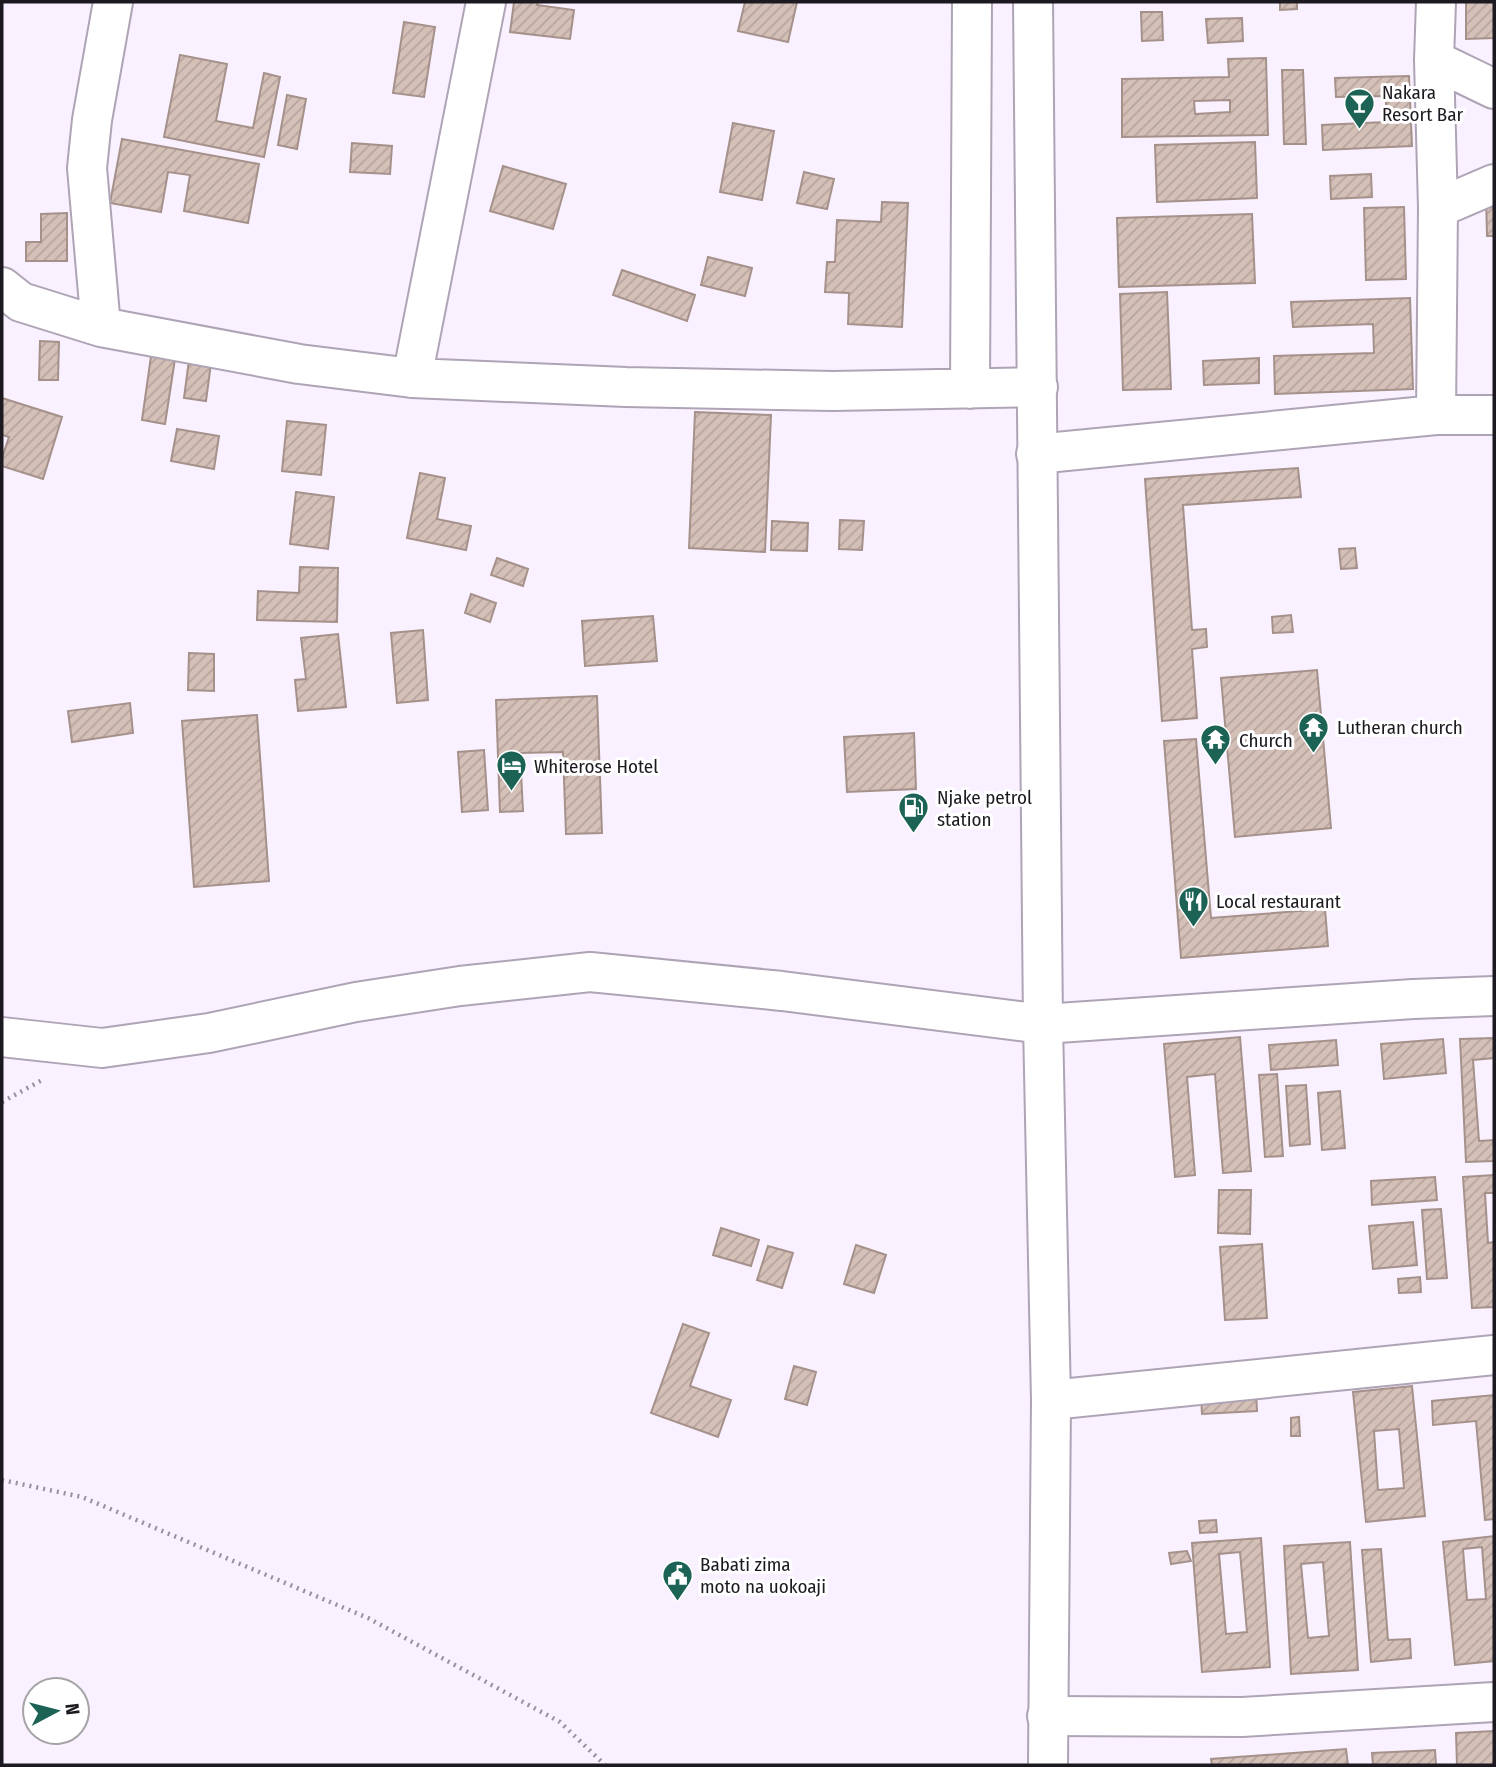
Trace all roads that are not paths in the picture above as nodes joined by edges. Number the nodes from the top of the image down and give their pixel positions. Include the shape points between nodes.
1 (113, 2) edge
2 (486, 2) edge
3 (972, 2) edge
4 (1033, 2) edge
5 (1436, 2) edge
6 (1434, 60) junction
7 (1494, 89) edge
8 (1494, 184) edge
9 (1438, 208) junction
10 (2, 287) edge
11 (100, 327) junction
12 (412, 378) junction
13 (1038, 387) junction
14 (970, 389) junction
15 (1437, 415) junction
16 (1494, 415) edge
17 (1036, 454) junction
18 (1494, 996) edge
19 (1043, 1024) junction
20 (2, 1037) edge
21 (1494, 1355) edge
22 (1051, 1400) junction
23 (1494, 1702) edge
24 (1047, 1716) junction
25 (1048, 1765) edge

1 - 11 main road via 88,168
2 - 12 main road
3 - 14 main road
4 - 13 main road
5 - 6 main road
6 - 7 main road
6 - 9 main road
8 - 9 main road
9 - 15 main road
10 - 11 main road via 21,302
11 - 12 main road via 299,364
12 - 14 main road via 819,391
13 - 14 main road
13 - 17 main road
15 - 16 main road
15 - 17 main road
17 - 19 main road
18 - 19 main road
19 - 20 main road via 782,990 590,972 382,998 209,1033 102,1048
19 - 22 main road
21 - 22 main road
22 - 24 main road
23 - 24 main road via 1242,1717
24 - 25 main road

